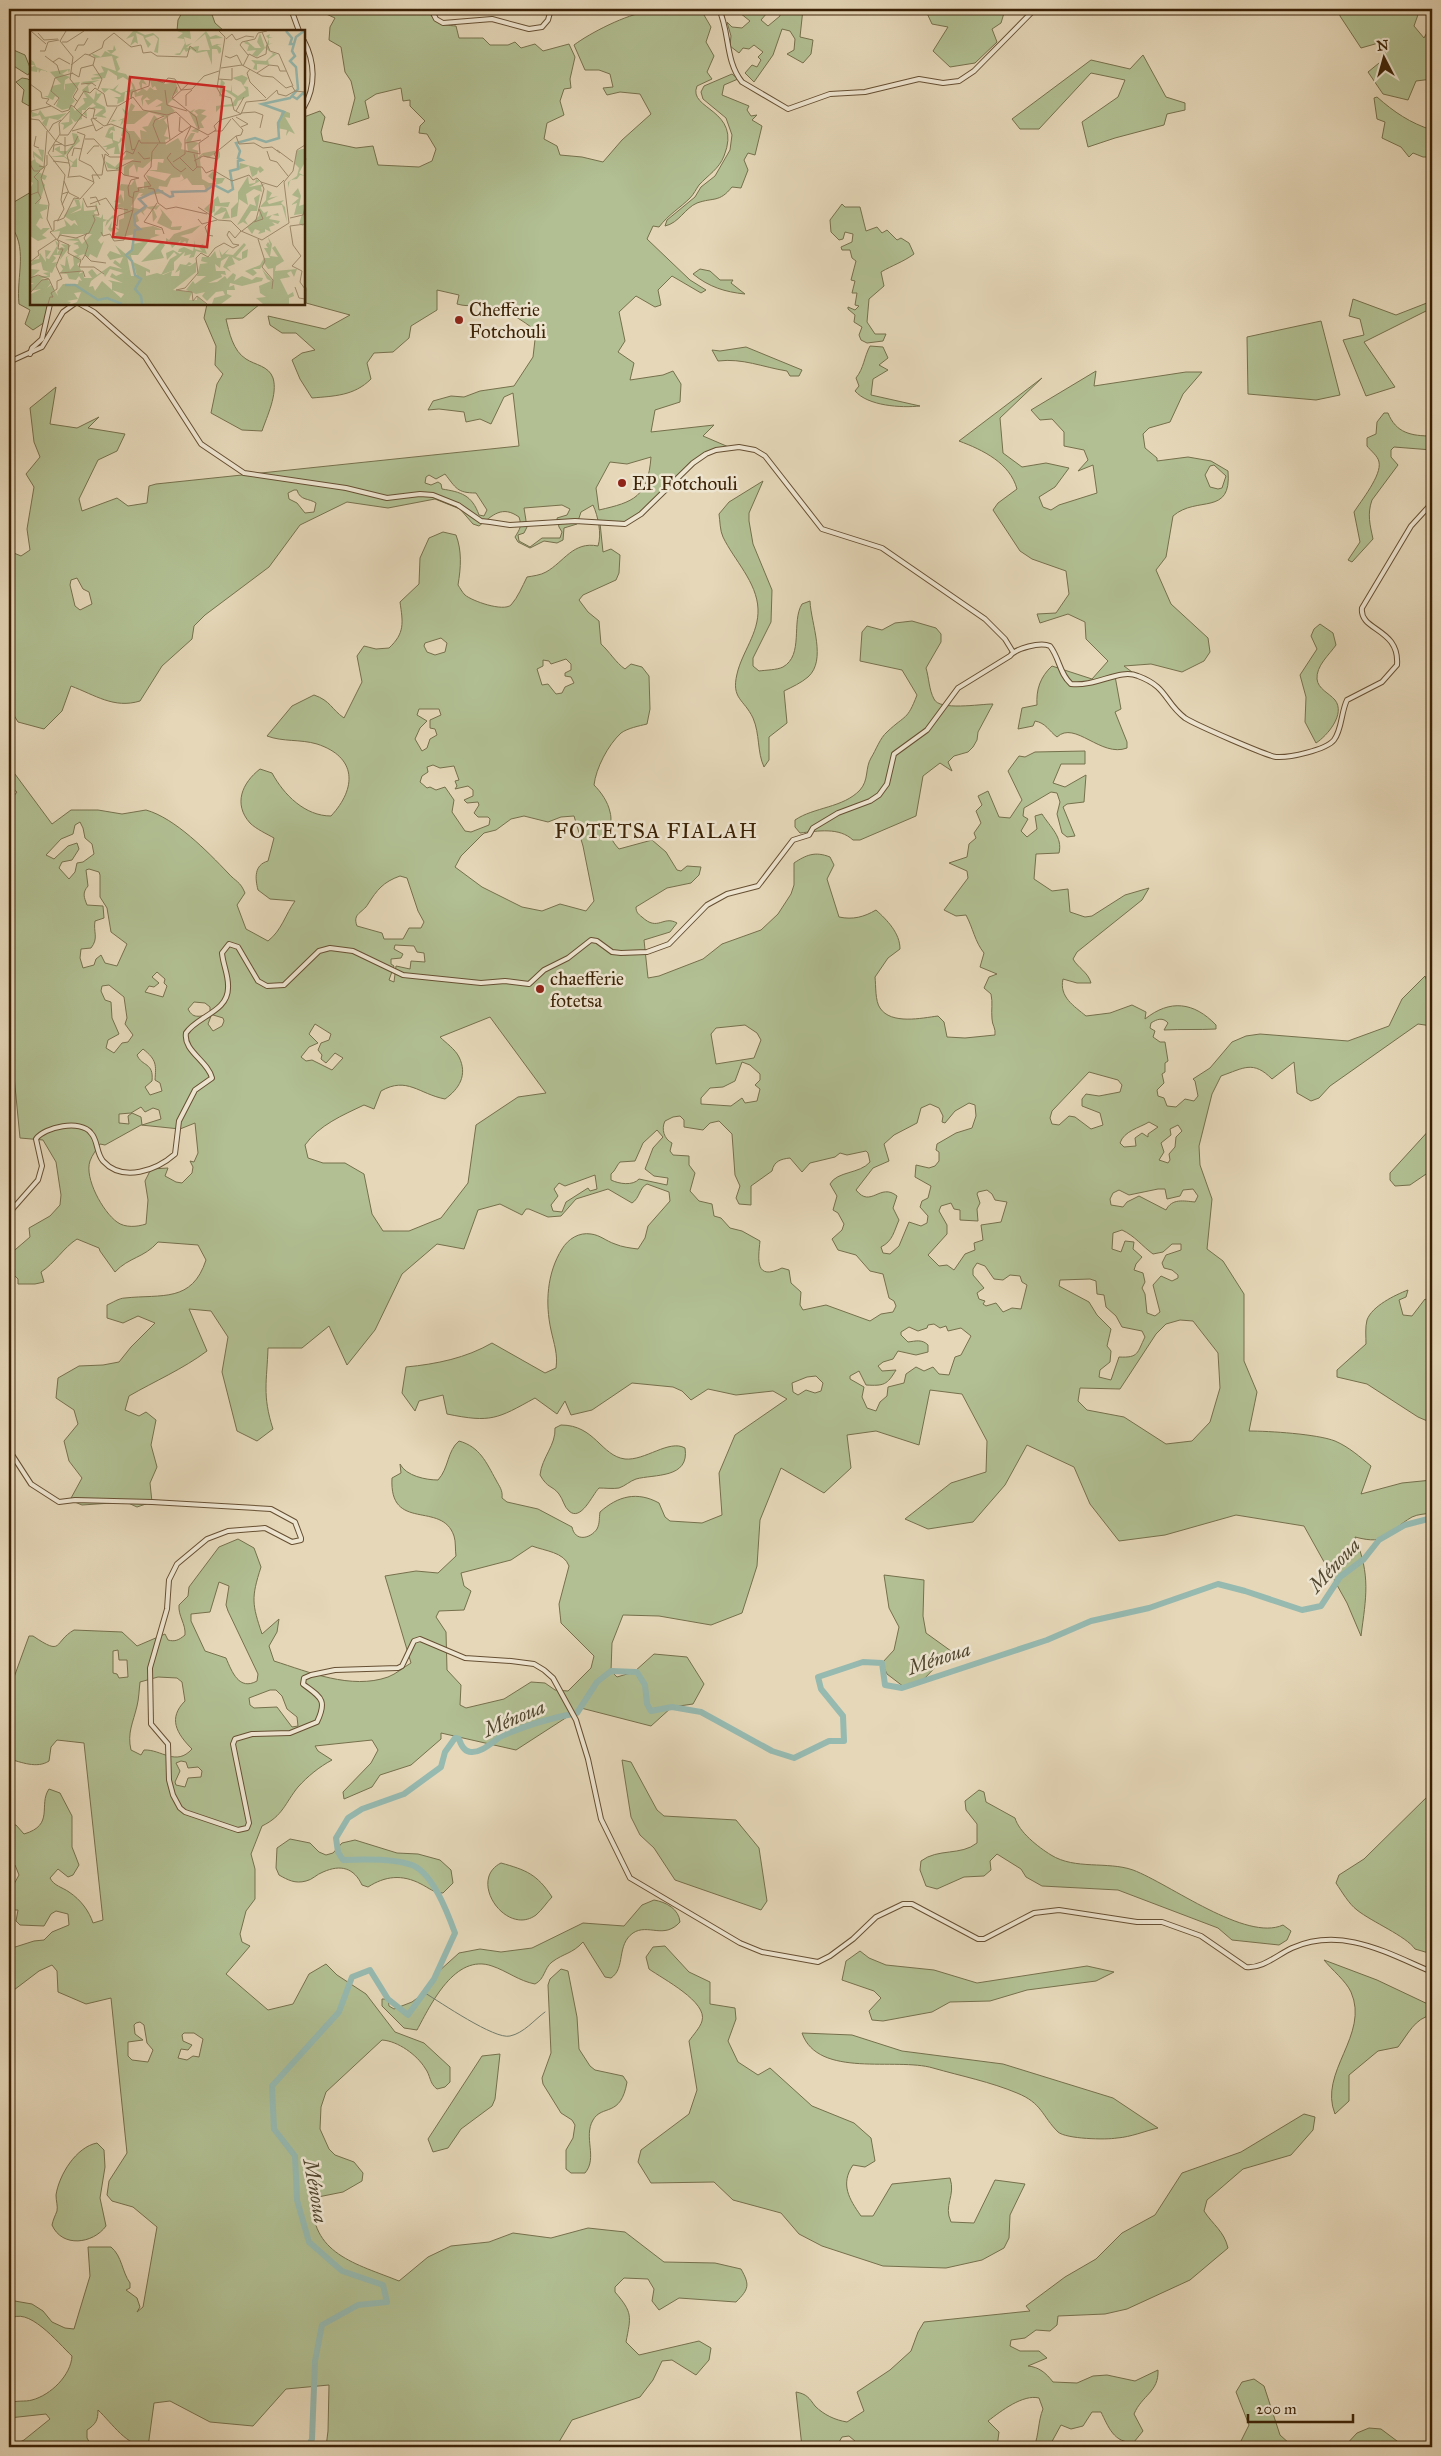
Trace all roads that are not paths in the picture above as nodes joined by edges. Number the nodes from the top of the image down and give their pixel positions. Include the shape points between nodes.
1 (291, 9) edge
2 (431, 9) edge
3 (551, 9) edge
4 (719, 9) edge
5 (1035, 9) edge
6 (299, 30) edge
7 (305, 44) edge
8 (305, 104) edge
9 (50, 305) edge
10 (73, 305) edge
11 (82, 305) edge
12 (30, 354) junction
13 (9, 362) edge
14 (1432, 503) edge
15 (1013, 652) junction
16 (9, 1213) edge
17 (9, 1450) edge
18 (1432, 1972) edge

1 - 6 street
2 - 3 street via 436,19 442,22 492,19 529,29 542,27
4 - 5 street via 737,76 788,109 830,94 865,92 918,79 943,83 959,81 975,70
7 - 8 street via 312,62 313,83
9 - 12 street via 42,339
10 - 12 street via 63,312 42,347
11 - 15 street via 144,357 201,444 244,473 346,488 387,498 420,494 433,496 458,505 481,521 510,525 575,521 625,524 641,514 706,454 725,448 755,450 765,456 822,528 882,548 985,619
12 - 13 street
14 - 15 street via 1411,526 1362,608 1367,623 1390,640 1397,665 1382,682 1347,700 1336,737 1325,746 1288,757 1272,756 1186,718 1154,682 1127,673 1090,684 1071,684 1061,673 1058,659 1050,646 1038,645
15 - 16 street via 958,688 927,730 894,754 887,784 879,795 870,802 838,813 813,828 809,835 793,840 758,886 716,899 695,915 680,936 657,950 621,954 591,940 568,958 544,970 529,984 403,975 353,951 330,948 318,951 289,982 275,986 258,981 238,947 227,945 222,953 228,980 226,999 186,1032 188,1045 208,1067 212,1078 195,1090 179,1121 175,1154 152,1169 124,1172 103,1161 93,1134 83,1127 67,1126 47,1131 36,1139 42,1166 38,1180
17 - 18 street via 31,1484 59,1502 152,1502 271,1509 295,1522 301,1538 292,1542 265,1528 228,1531 207,1539 177,1564 169,1580 167,1609 150,1668 151,1724 168,1744 169,1780 173,1795 185,1812 238,1830 247,1828 235,1739 252,1734 290,1733 317,1722 323,1710 322,1700 303,1684 304,1678 335,1670 398,1668 418,1639 465,1658 534,1664 553,1678 576,1720 602,1819 630,1878 740,1943 762,1952 818,1962 853,1939 876,1917 903,1904 912,1904 978,1939 984,1939 1034,1913 1059,1910 1137,1922 1162,1922 1201,1936 1246,1967 1259,1966 1294,1947 1327,1940 1358,1941

